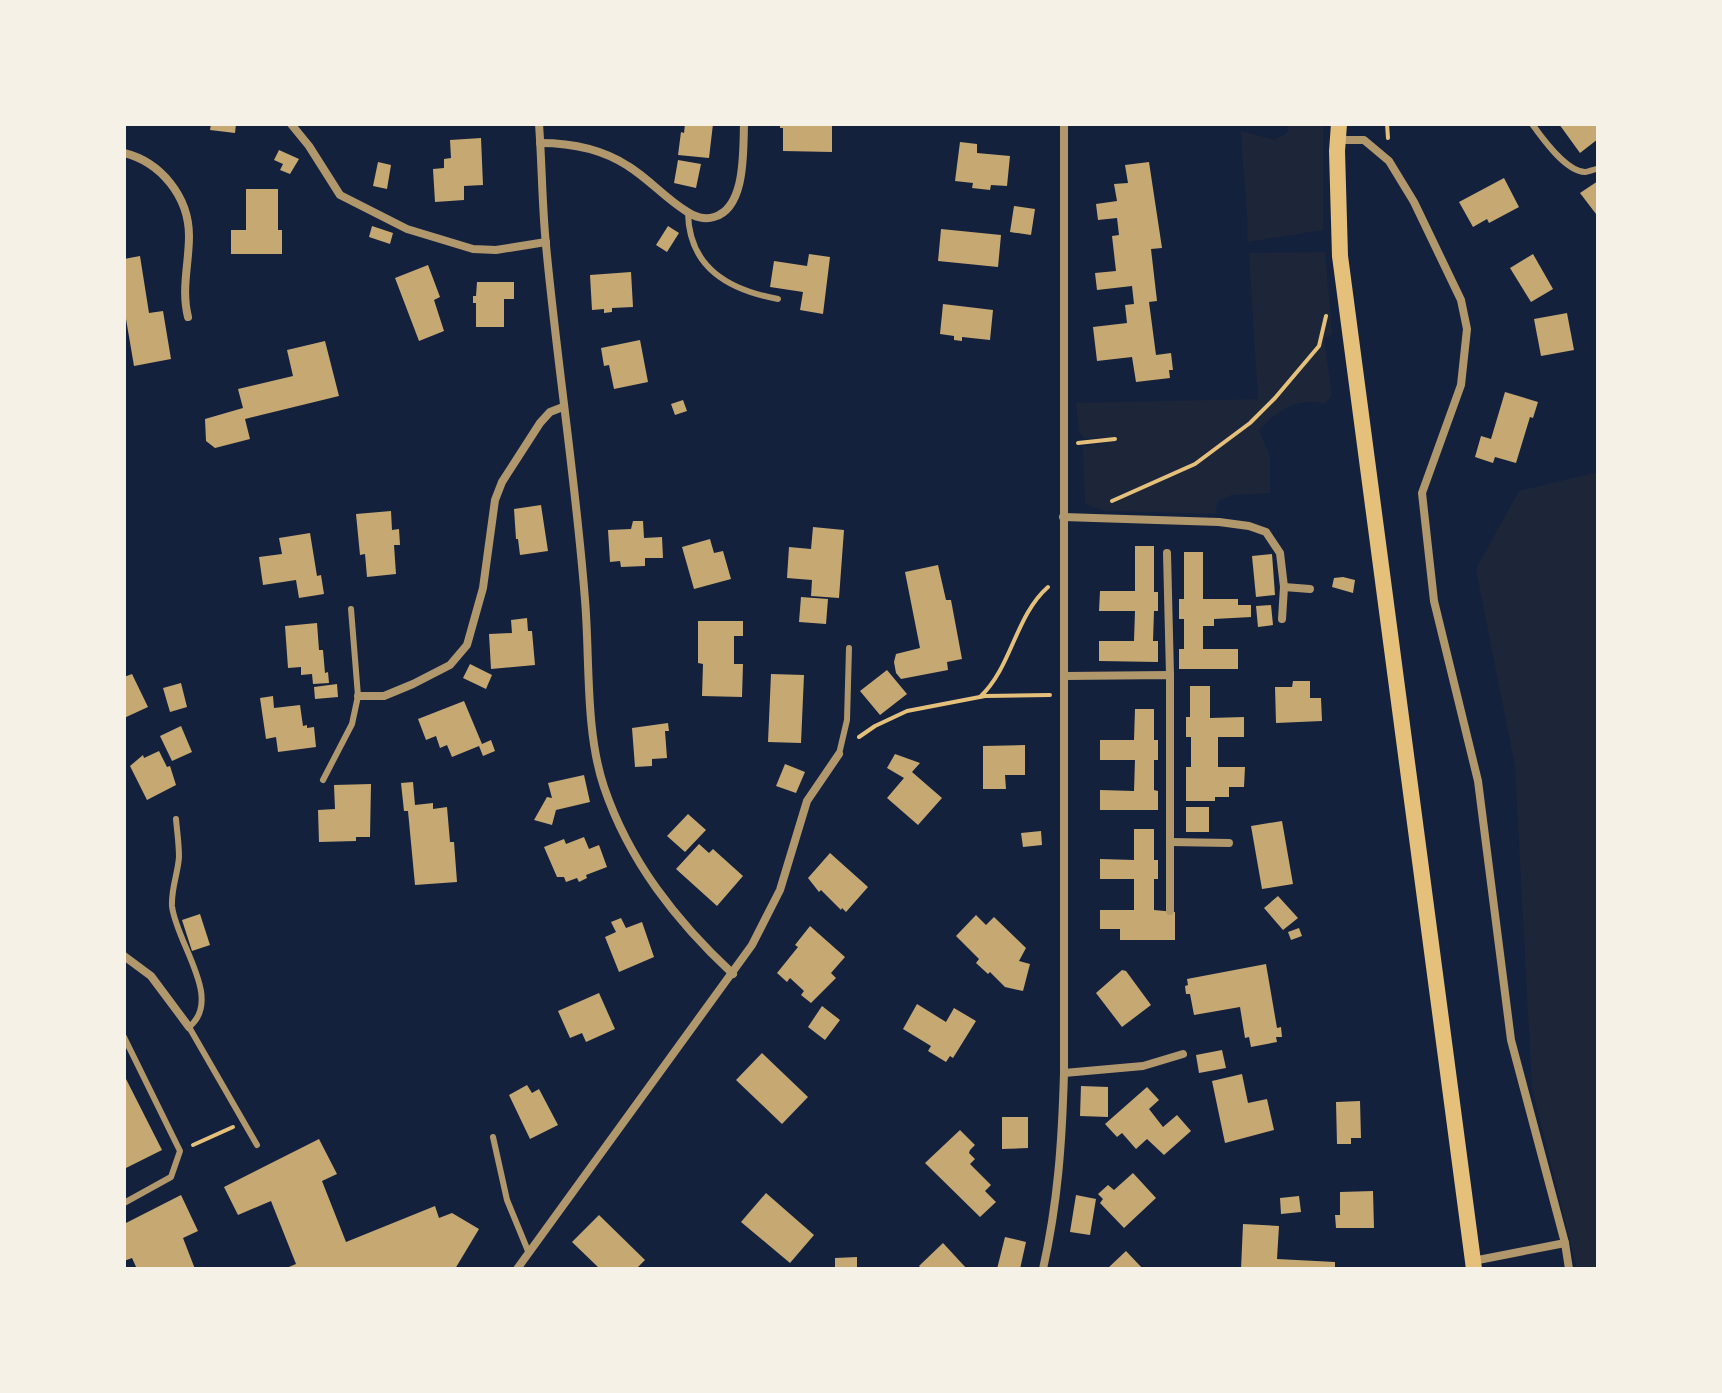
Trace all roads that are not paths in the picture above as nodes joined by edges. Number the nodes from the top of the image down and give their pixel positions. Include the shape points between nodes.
1 (291, 124) edge
2 (539, 124) edge
3 (744, 124) edge
4 (1064, 124) edge
5 (1532, 124) edge
6 (1339, 132) edge
7 (540, 143) junction
8 (124, 153) edge
9 (1598, 168) edge
10 (688, 213) junction
11 (546, 242) junction
12 (778, 299) dead end
13 (188, 317) dead end
14 (563, 407) junction
15 (1063, 517) junction
16 (1167, 553) dead end
17 (1284, 587) junction
18 (1310, 589) dead end
19 (351, 609) dead end
20 (1282, 619) dead end
21 (849, 648) dead end
22 (1170, 675) junction
23 (1065, 676) junction
24 (358, 696) junction
25 (839, 754) joint
26 (323, 780) dead end
27 (176, 819) dead end
28 (1170, 842) junction
29 (1229, 843) dead end
30 (1170, 911) dead end
31 (124, 956) edge
32 (733, 974) junction
33 (189, 1027) junction
34 (124, 1037) edge
35 (1183, 1054) dead end
36 (1064, 1073) junction
37 (493, 1137) dead end
38 (257, 1145) dead end
39 (124, 1203) edge
40 (1565, 1243) junction
41 (528, 1251) junction
42 (1473, 1265) edge
43 (517, 1269) edge
44 (1043, 1269) edge
45 (1569, 1269) edge

1 - 11 street via 340,195 407,229 473,249
2 - 7 street
3 - 10 street via 741,178 732,203 721,215 706,220
4 - 15 street
5 - 9 lane via 1572,167 1584,172
6 - 40 street via 1364,140 1389,161 1427,226 1461,300 1467,329 1461,385 1422,493 1434,601 1478,781 1511,1040
6 - 42 main road via 1340,256
7 - 10 street via 606,155
7 - 11 street
8 - 13 street via 167,178 186,213 183,298
10 - 12 lane via 688,235 704,263 726,283
11 - 14 street
14 - 24 street via 540,423 502,482 467,645 450,665 413,684 384,696
14 - 32 street via 602,783 639,866
15 - 17 street via 1249,526 1274,541
15 - 23 street
16 - 22 street
17 - 18 street
17 - 20 street
19 - 24 lane
21 - 25 lane via 847,720
22 - 23 street
22 - 28 street
23 - 36 street
24 - 26 lane via 352,724
25 - 32 street via 807,801 780,890
27 - 33 lane via 179,857 172,905 202,991 203,1010
28 - 29 street
28 - 30 street
31 - 33 street via 151,976
32 - 41 street
33 - 38 lane
34 - 39 lane via 180,1151 171,1177
35 - 36 street via 1143,1066
36 - 44 street via 1062,1161
37 - 41 lane via 507,1200
40 - 42 street
40 - 45 street
41 - 43 street

